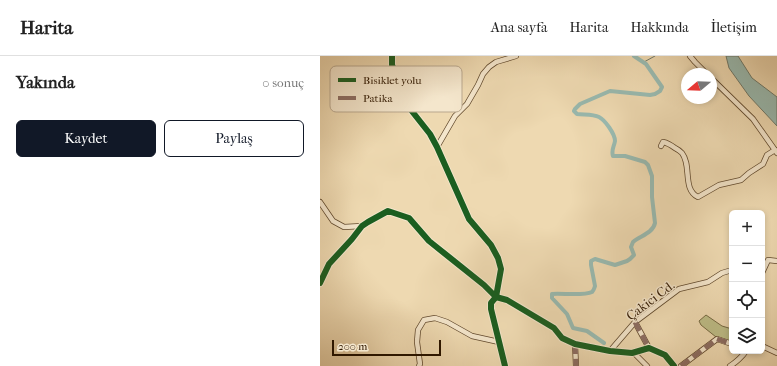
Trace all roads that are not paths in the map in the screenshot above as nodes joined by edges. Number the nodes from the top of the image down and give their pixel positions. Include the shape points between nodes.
1 (392, 56) edge
2 (516, 56) edge
3 (690, 56) edge
4 (392, 66) edge
5 (701, 68) edge
6 (717, 84) edge
7 (462, 109) edge
8 (413, 112) edge
9 (459, 112) edge
10 (661, 146) dead end
11 (437, 147) junction
12 (776, 152) edge
13 (320, 202) edge
14 (362, 226) junction
15 (768, 260) joint
16 (777, 261) edge
17 (765, 266) edge
18 (729, 271) edge
19 (320, 283) edge
20 (496, 297) junction
21 (636, 322) junction
22 (499, 342) junction
23 (729, 343) edge
24 (575, 344) junction
25 (765, 347) edge
26 (649, 348) junction
27 (610, 351) junction
28 (634, 353) junction
29 (777, 353) edge
30 (744, 354) edge
31 (419, 366) edge
32 (505, 366) edge
33 (576, 366) edge
34 (647, 366) edge
35 (674, 366) edge
36 (681, 366) edge
37 (730, 366) edge

1 - 4 street
2 - 7 street via 489,67
3 - 5 street
6 - 12 street via 753,119
8 - 11 street
9 - 11 street
10 - 12 street via 665,142 682,153 686,161 688,184 693,194 698,197 719,185 741,180 763,164 767,155
11 - 20 street via 469,219 491,244 498,258 502,270
13 - 14 street via 333,221 344,227
14 - 19 street via 329,264
14 - 20 street via 388,211 409,218 429,241
15 - 16 street
15 - 17 street
18 - 21 street, Çakici Cd. via 708,282 679,289
20 - 22 street via 491,303 491,309
20 - 24 street via 507,300 554,328 562,338
21 - 26 street
21 - 27 street, Çakici Cd.
22 - 31 street via 472,336 435,318 424,320 418,330
22 - 32 street
23 - 36 street via 717,339
24 - 27 street
24 - 33 street
25 - 29 street
26 - 28 street
26 - 35 street via 665,356
27 - 28 street
28 - 34 street
30 - 37 street

